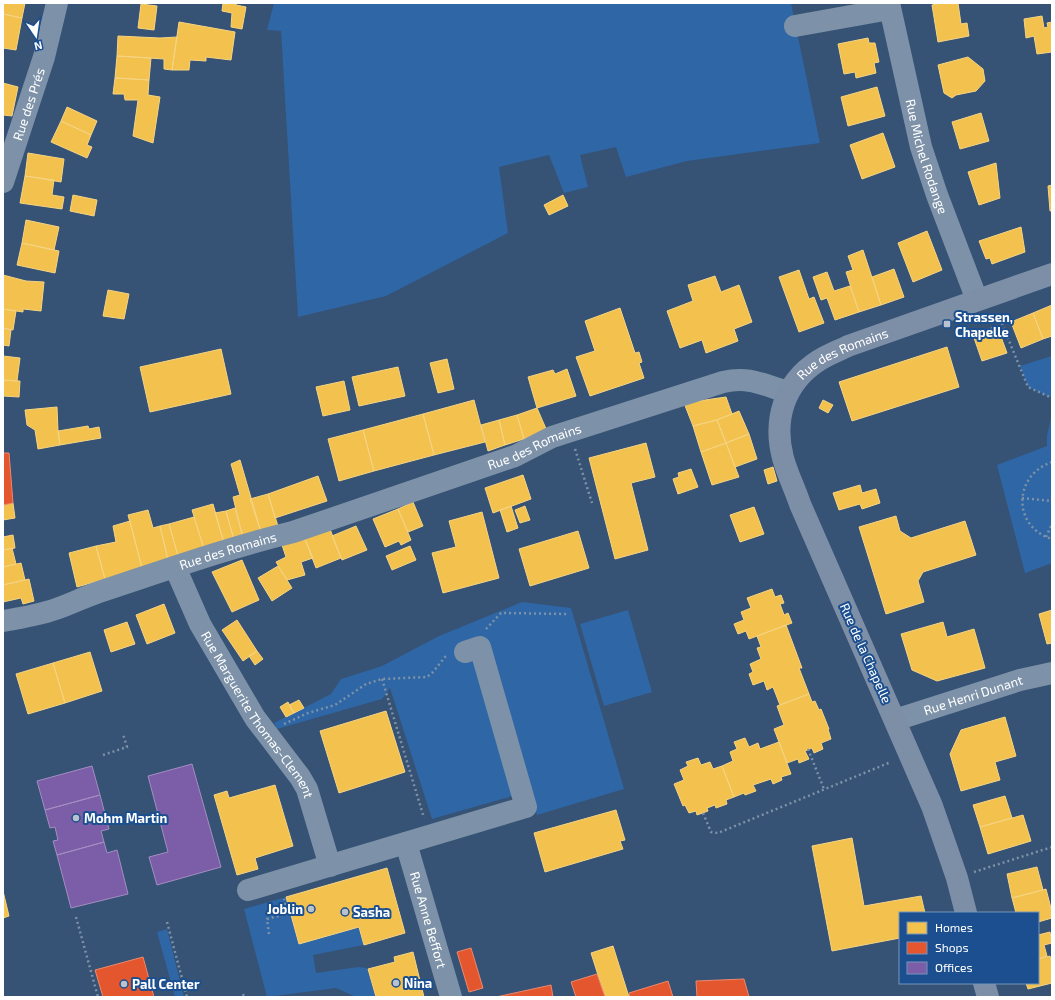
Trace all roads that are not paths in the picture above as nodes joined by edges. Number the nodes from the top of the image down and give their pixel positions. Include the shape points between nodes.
1 (58, 3) edge
2 (889, 6) edge
3 (795, 26) dead end
4 (3, 182) edge
5 (1052, 274) edge
6 (984, 298) junction
7 (788, 392) junction
8 (175, 567) junction
9 (3, 621) edge
10 (465, 652) road end
11 (1052, 673) edge
12 (895, 720) junction
13 (406, 843) junction
14 (330, 866) junction
15 (248, 890) dead end
16 (966, 912) edge
17 (984, 984) edge
18 (451, 997) edge
19 (988, 997) edge

1 - 4 street, Rue des Prés via 44,56
2 - 3 street, Rue Michel Rodange
2 - 6 street, Rue Michel Rodange via 921,147 937,196
5 - 6 main road, Rue des Romains
6 - 7 main road, Rue des Romains via 848,346 818,362 801,375
7 - 8 street, Rue des Romains via 759,382 723,382 552,437 507,459 293,532
7 - 12 main road, Rue de la Chapelle via 780,421 783,458 800,504
8 - 9 street, Rue des Romains via 87,596 57,609
8 - 14 street, Rue Marguerite Thomas-Clement via 200,624 255,718 307,789
10 - 13 street via 480,647 526,807
11 - 12 street, Rue Henri Dunant via 1020,680
12 - 16 main road, Rue de la Chapelle via 932,806 958,878
13 - 14 street
13 - 18 street, Rue Anne Beffort
14 - 15 street
17 - 19 main road

